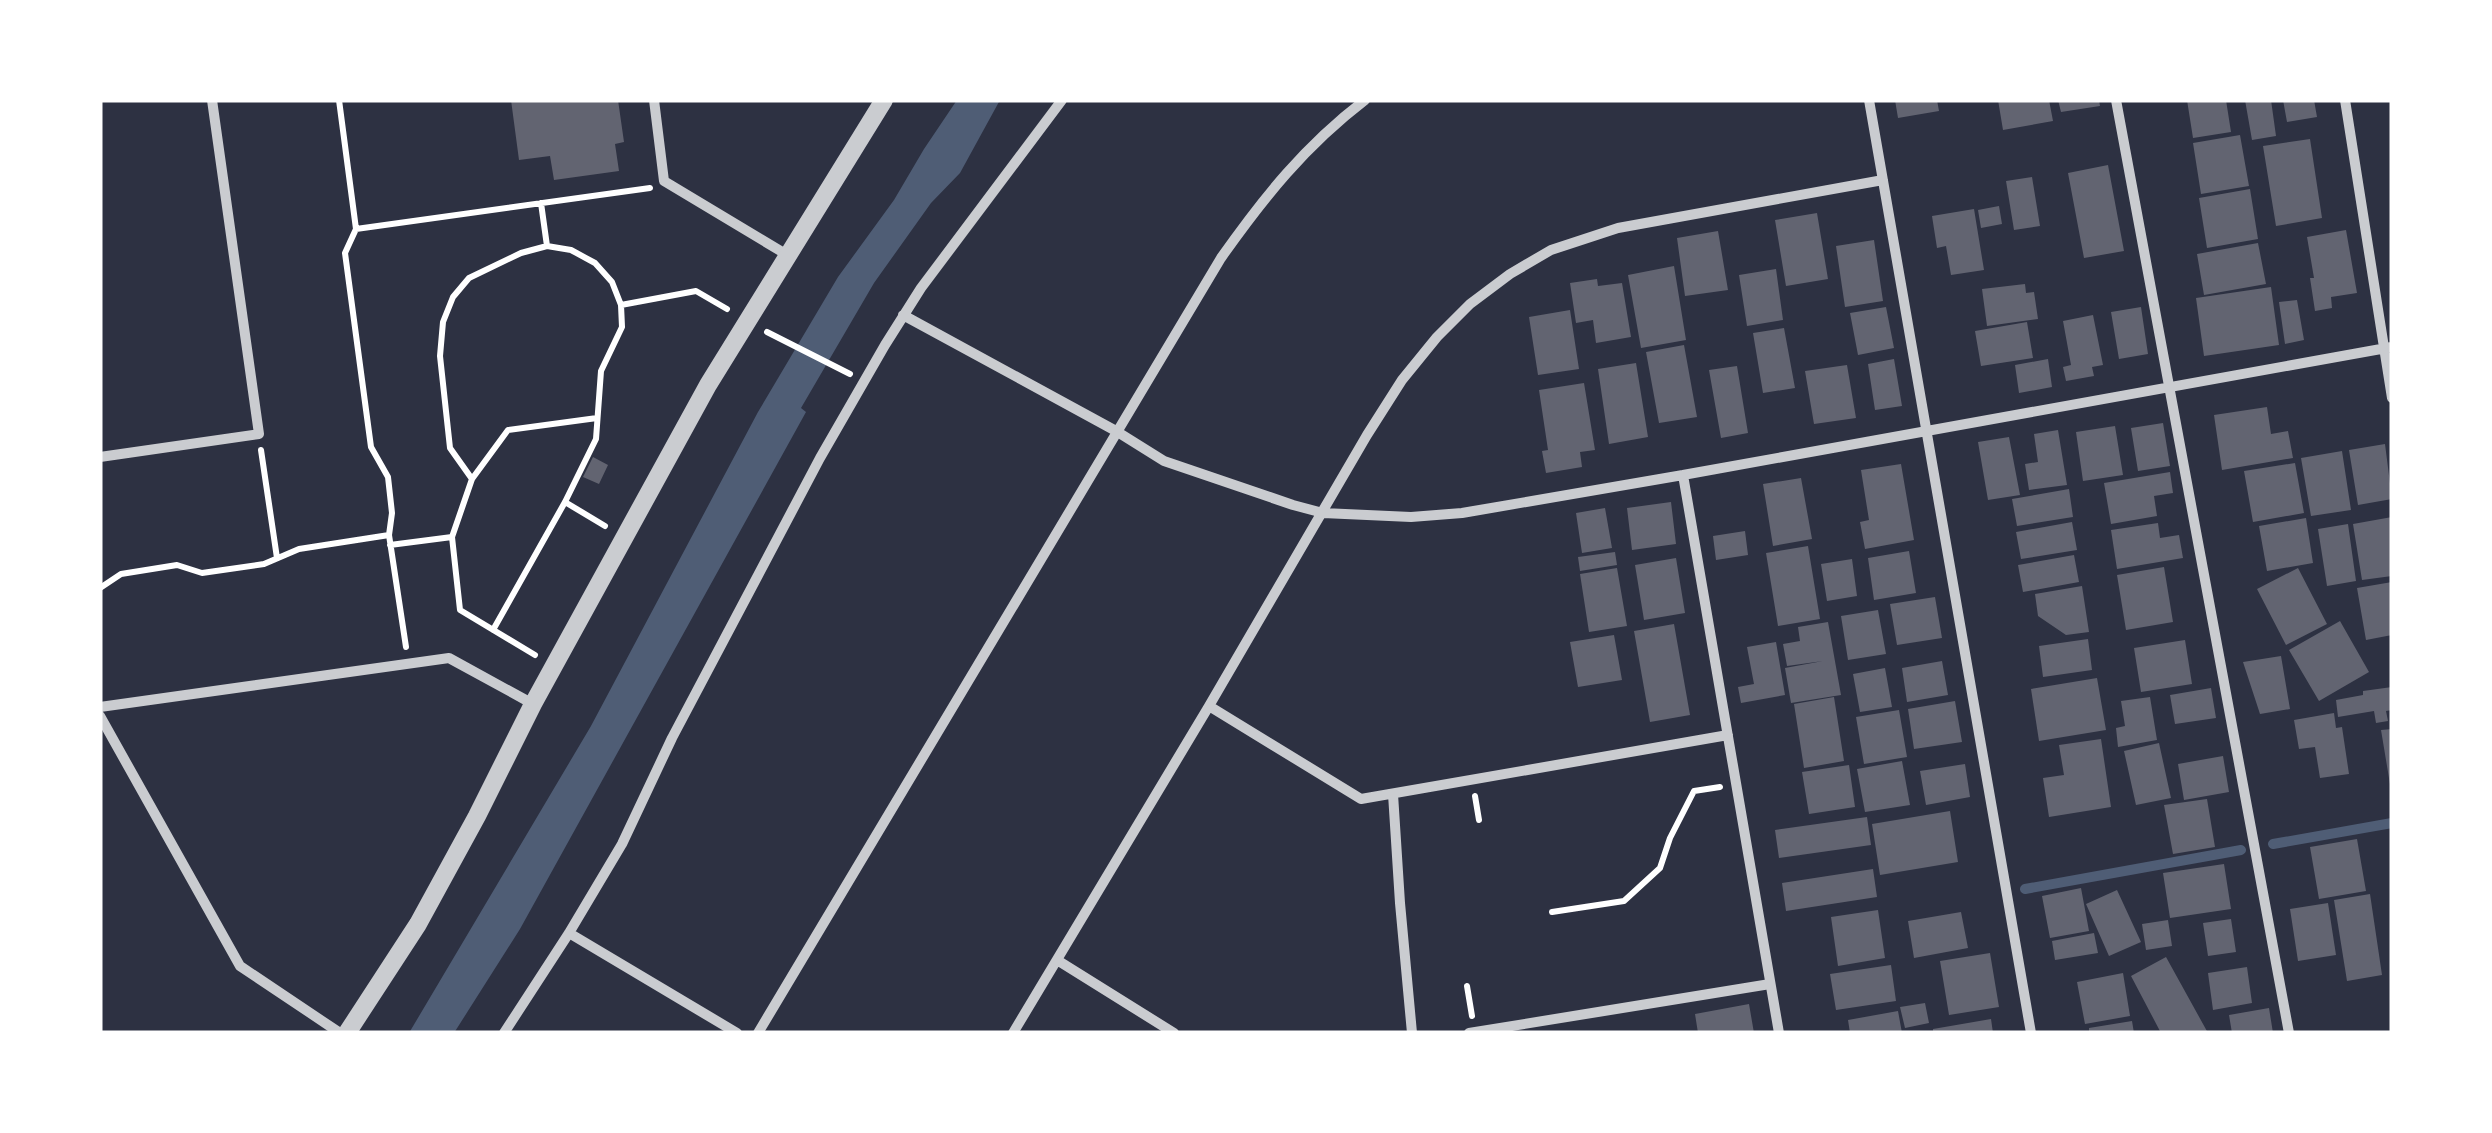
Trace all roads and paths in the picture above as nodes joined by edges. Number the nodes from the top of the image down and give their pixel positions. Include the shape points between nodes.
1 (212, 100) edge
2 (339, 100) edge
3 (654, 100) edge
4 (884, 100) edge
5 (1062, 100) edge
6 (1365, 100) edge
7 (1868, 100) edge
8 (2116, 100) edge
9 (2344, 100) edge
10 (1883, 180) junction
11 (664, 181) junction
12 (541, 203) junction
13 (356, 228) junction
14 (547, 246) junction
15 (790, 256) junction
16 (621, 305) junction
17 (732, 312) dead end
18 (904, 315) junction
19 (766, 332) dead end
20 (2388, 347) edge
21 (854, 376) dead end
22 (2170, 386) junction
23 (2392, 398) edge
24 (597, 418) junction
25 (1928, 430) junction
26 (1116, 431) junction
27 (258, 434) junction
28 (100, 457) edge
29 (1683, 475) junction
30 (472, 479) junction
31 (565, 502) junction
32 (1323, 512) junction
33 (606, 526) dead end
34 (389, 534) junction
35 (452, 536) junction
36 (390, 545) junction
37 (277, 558) junction
38 (100, 588) edge
39 (493, 630) junction
40 (536, 656) dead end
41 (409, 664) junction
42 (532, 704) junction
43 (1209, 706) junction
44 (100, 707) edge
45 (100, 716) edge
46 (1728, 735) junction
47 (1736, 784) junction
48 (1393, 794) junction
49 (1552, 912) dead end
50 (569, 933) junction
51 (1058, 960) junction
52 (1770, 984) junction
53 (344, 1033) edge
54 (504, 1033) edge
55 (737, 1033) edge
56 (758, 1033) edge
57 (1013, 1033) edge
58 (1174, 1033) edge
59 (1412, 1033) edge
60 (1469, 1033) edge
61 (1778, 1033) edge
62 (2031, 1033) edge
63 (2289, 1033) edge

1 - 27 street
2 - 13 path
3 - 11 street
4 - 15 street
5 - 18 street
6 - 26 street via 1296,160 1259,204
7 - 10 street
8 - 22 street
9 - 20 street
10 - 25 street
10 - 32 street via 1618,228 1551,250 1510,274 1436,336
11 - 12 path
11 - 15 street
12 - 13 path
12 - 14 path
13 - 34 path via 345,253 370,447 388,477
14 - 16 path via 594,263
14 - 30 path via 470,278 452,296 443,322 450,448
15 - 42 street via 708,386
16 - 17 path via 696,291
16 - 24 path via 622,327 601,371
18 - 26 street
18 - 50 street via 820,458 622,844
19 - 21 path
20 - 22 street
20 - 23 street
22 - 25 street
22 - 63 street
24 - 30 path via 508,430
24 - 31 path via 596,439
25 - 29 street
25 - 62 street
26 - 32 street via 1164,461
26 - 56 street
27 - 28 street
27 - 37 path
29 - 32 street via 1462,513 1411,518
29 - 46 street
30 - 35 path
31 - 33 path
31 - 39 path
32 - 43 street
34 - 36 path
34 - 37 path
35 - 36 path
35 - 39 path via 460,610
36 - 41 path
37 - 38 path via 202,573 177,565 121,574
39 - 40 path
41 - 42 street via 450,658
41 - 44 street
42 - 53 street via 418,924
43 - 48 street via 1362,799
43 - 51 street
45 - 53 street via 240,966
46 - 47 street
46 - 48 street
47 - 49 path via 1694,791 1660,868 1624,900
47 - 52 street
48 - 59 street
50 - 54 street
50 - 55 street
51 - 57 street
51 - 58 street
52 - 60 street
52 - 61 street

